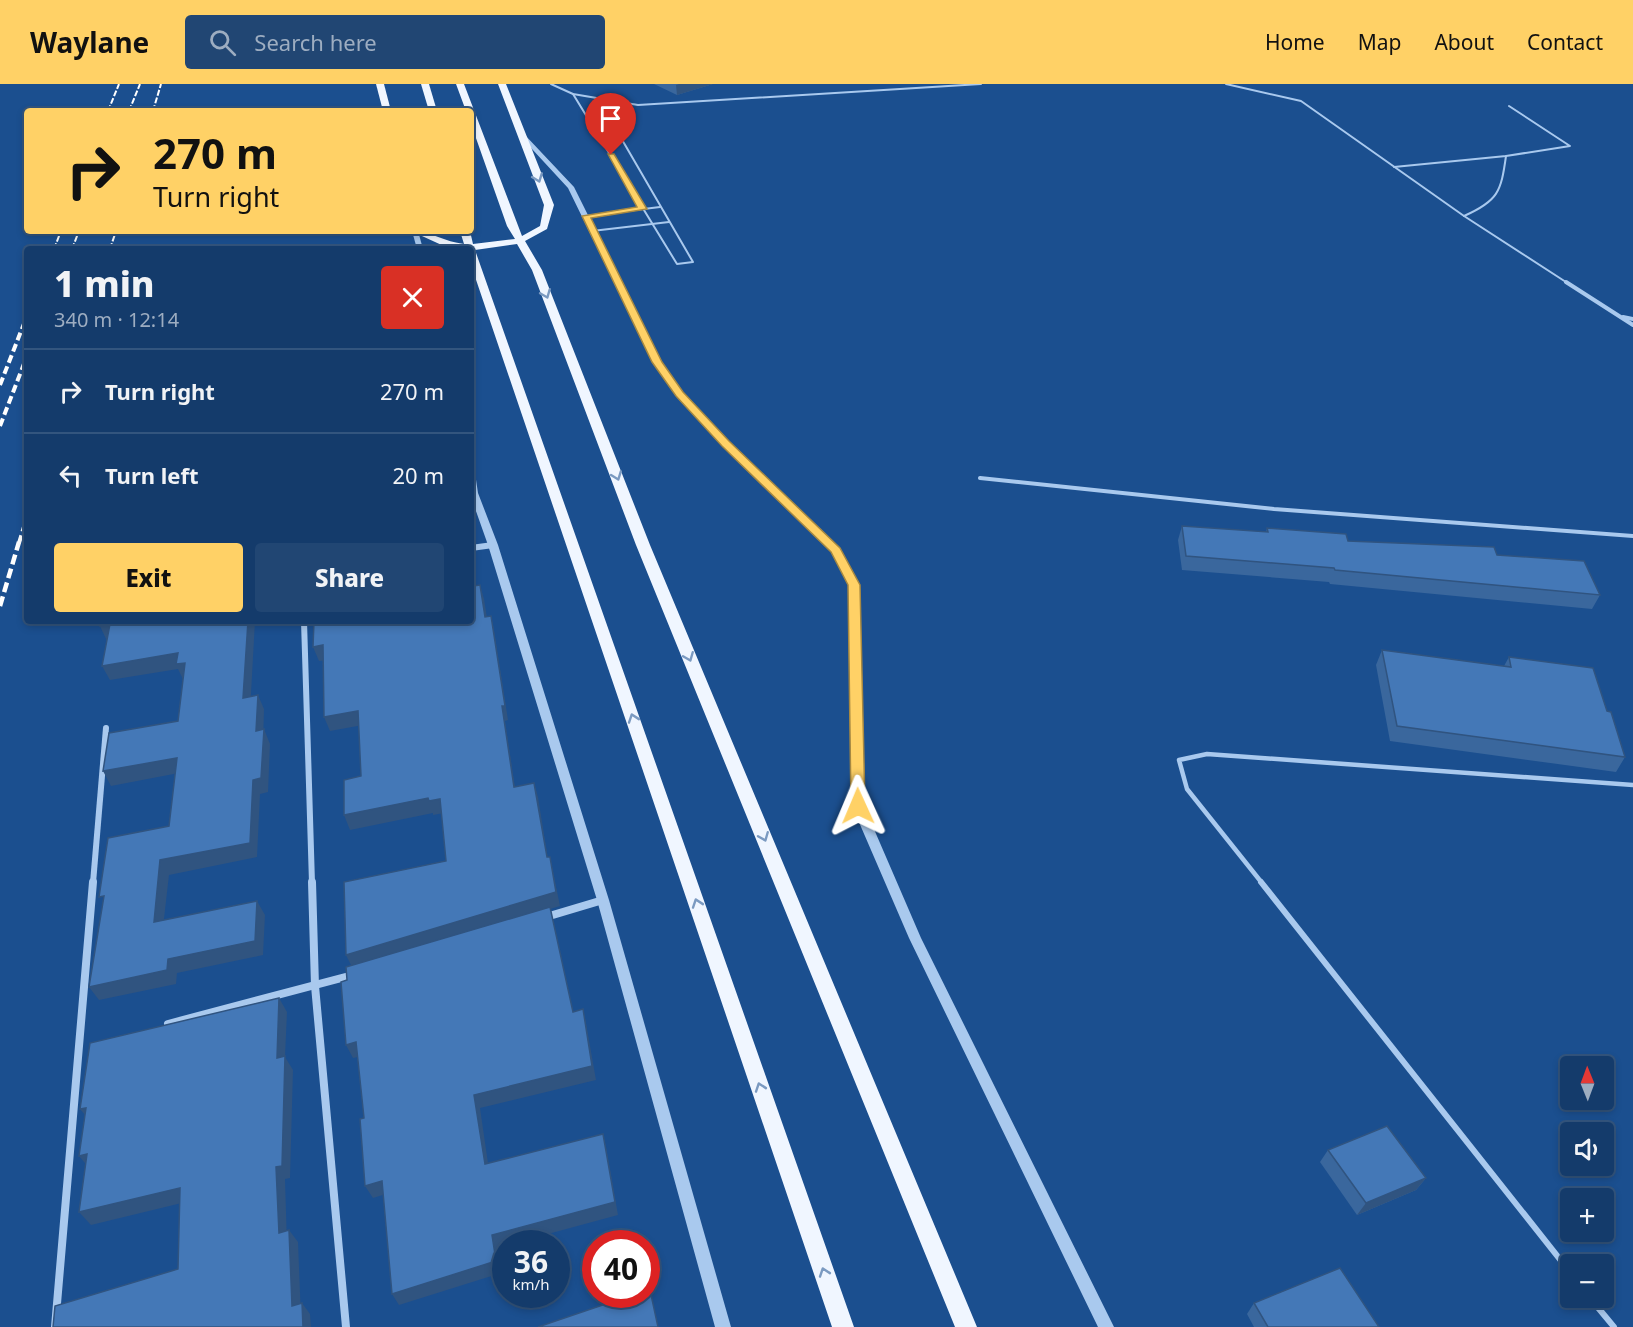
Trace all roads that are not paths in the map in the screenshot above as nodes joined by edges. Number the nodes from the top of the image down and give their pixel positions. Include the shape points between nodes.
1 (380, 84) edge
2 (425, 84) edge
3 (460, 84) edge
4 (502, 84) edge
5 (551, 84) edge
6 (981, 84) edge
7 (1226, 84) edge
8 (573, 94) junction
9 (599, 100) junction
10 (1509, 106) dead end
11 (386, 108) edge
12 (432, 108) edge
13 (469, 108) edge
14 (474, 120) edge
15 (522, 135) junction
16 (1506, 156) junction
17 (1394, 167) junction
18 (660, 207) junction
19 (643, 209) junction
20 (586, 216) junction
21 (1464, 216) junction
22 (669, 222) junction
23 (652, 224) junction
24 (592, 231) junction
25 (422, 234) edge
26 (522, 241) junction
27 (457, 246) edge
28 (474, 248) edge
29 (474, 261) edge
30 (1620, 316) junction
31 (1633, 319) edge
32 (1633, 325) edge
33 (980, 478) dead end
34 (474, 493) edge
35 (1633, 536) edge
36 (493, 545) junction
37 (474, 548) edge
38 (304, 624) edge
39 (106, 728) dead end
40 (1633, 785) edge
41 (603, 900) junction
42 (537, 920) edge
43 (359, 972) edge
44 (315, 986) junction
45 (158, 1027) edge
46 (90, 1045) edge
47 (79, 1048) junction
48 (1560, 1259) edge
49 (1598, 1308) edge
50 (55, 1327) edge
51 (346, 1327) edge
52 (723, 1327) edge
53 (843, 1327) edge
54 (966, 1327) edge
55 (1106, 1327) edge
56 (1614, 1327) edge

1 - 11 main road
2 - 12 main road
3 - 13 main road
4 - 15 main road
5 - 8 lane
6 - 9 lane via 650,105
7 - 17 lane via 1301,101
8 - 9 lane
8 - 19 lane
9 - 18 lane
10 - 16 lane via 1570,146
14 - 26 main road via 512,226
15 - 20 street via 571,187
15 -> 26 main road via 549,206 544,227
16 - 17 lane
16 - 21 lane via 1501,190 1485,207
17 - 21 lane
18 - 19 lane
18 - 22 lane
19 - 20 lane
19 - 23 lane
20 - 24 street
21 - 30 lane
22 - 23 lane
22 - 23 lane via 693,262 677,264
23 - 24 lane
24 - 55 street via 657,362 680,394 836,550 854,585 858,806 915,938
25 - 27 main road
26 - 28 main road
26 -> 54 main road via 537,270 643,545
53 -> 29 main road
30 - 31 lane
30 - 32 lane
33 - 35 lane via 1274,510
34 - 36 street
36 - 37 street
36 - 41 street
38 - 44 street
39 - 47 street
40 - 48 lane via 1207,754 1179,760 1187,789
41 - 42 street
41 - 52 street
43 - 44 street
44 - 45 street
44 - 51 street
46 - 47 street
47 - 50 street
49 - 56 lane

